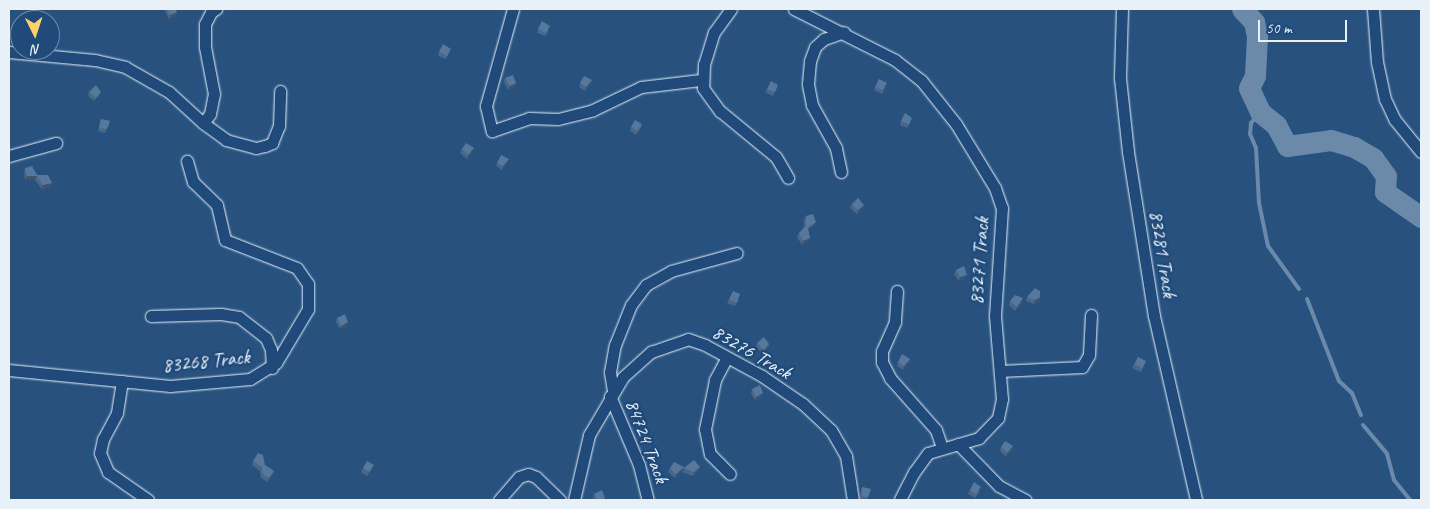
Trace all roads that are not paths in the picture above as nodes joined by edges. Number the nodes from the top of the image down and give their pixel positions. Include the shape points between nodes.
1 (216, 9) edge
2 (513, 9) edge
3 (730, 9) edge
4 (794, 9) edge
5 (1122, 9) edge
6 (1373, 9) edge
7 (844, 32) junction
8 (9, 52) edge
9 (701, 80) junction
10 (280, 91) dead end
11 (203, 123) junction
12 (56, 143) dead end
13 (1421, 152) edge
14 (9, 156) edge
15 (187, 161) dead end
16 (841, 172) dead end
17 (788, 178) dead end
18 (737, 253) dead end
19 (897, 291) dead end
20 (1091, 315) dead end
21 (151, 316) dead end
22 (726, 358) junction
23 (272, 368) junction
24 (9, 370) edge
25 (1000, 371) junction
26 (122, 381) junction
27 (611, 393) junction
28 (958, 444) junction
29 (942, 447) junction
30 (730, 474) dead end
31 (148, 500) edge
32 (499, 500) edge
33 (560, 500) edge
34 (574, 500) edge
35 (648, 500) edge
36 (854, 500) edge
37 (900, 500) edge
38 (1025, 500) edge
39 (1196, 500) edge

1 - 11 street via 210,12 205,24 205,47 214,94 210,114
2 - 9 street via 487,99 486,114 492,130 529,118 558,119 593,110 641,87
3 - 9 street via 714,32
4 - 7 street, 83271 Track
5 - 39 street, 83281 Track via 1120,83 1129,160 1154,316
6 - 13 street via 1377,62 1385,99 1395,120
7 - 16 street via 824,39 811,54 808,84 812,105 836,148
7 - 25 street, 83271 Track via 896,60 921,80 956,124 995,188 1002,217 995,316
8 - 11 street via 96,60 125,67 169,92
9 - 17 street via 711,102 776,157
10 - 11 street via 279,126 272,143 265,146 256,148 226,140
12 - 14 street
15 - 23 street, 83268 Track via 194,182 217,205 225,240 297,268 308,284 308,309 290,344
18 - 27 street via 671,271 646,285 631,305 615,345 610,372
19 - 29 street via 895,322 882,351 882,362 890,378 936,430
20 - 25 street via 1089,355 1082,367
21 - 23 street via 221,314 238,317 266,338 272,350
22 - 27 street, 83276 Track via 697,342 678,341 640,359
22 - 30 street via 715,380 705,429 710,454
22 - 36 street, 83276 Track via 762,376 803,404 831,430 846,456
23 - 26 street, 83268 Track via 250,379 181,386
24 - 26 street, 83268 Track
25 - 28 street, 83271 Track via 1002,398 998,418 979,438
26 - 31 street via 117,413 103,439 100,453 108,472
27 - 34 street, 83276 Track via 589,435
27 - 35 street, 84724 Track via 639,465
28 - 29 street, 83271 Track
28 - 38 street via 999,486
29 - 37 street, 83271 Track via 922,460
32 - 33 street via 519,477 528,474 536,477

